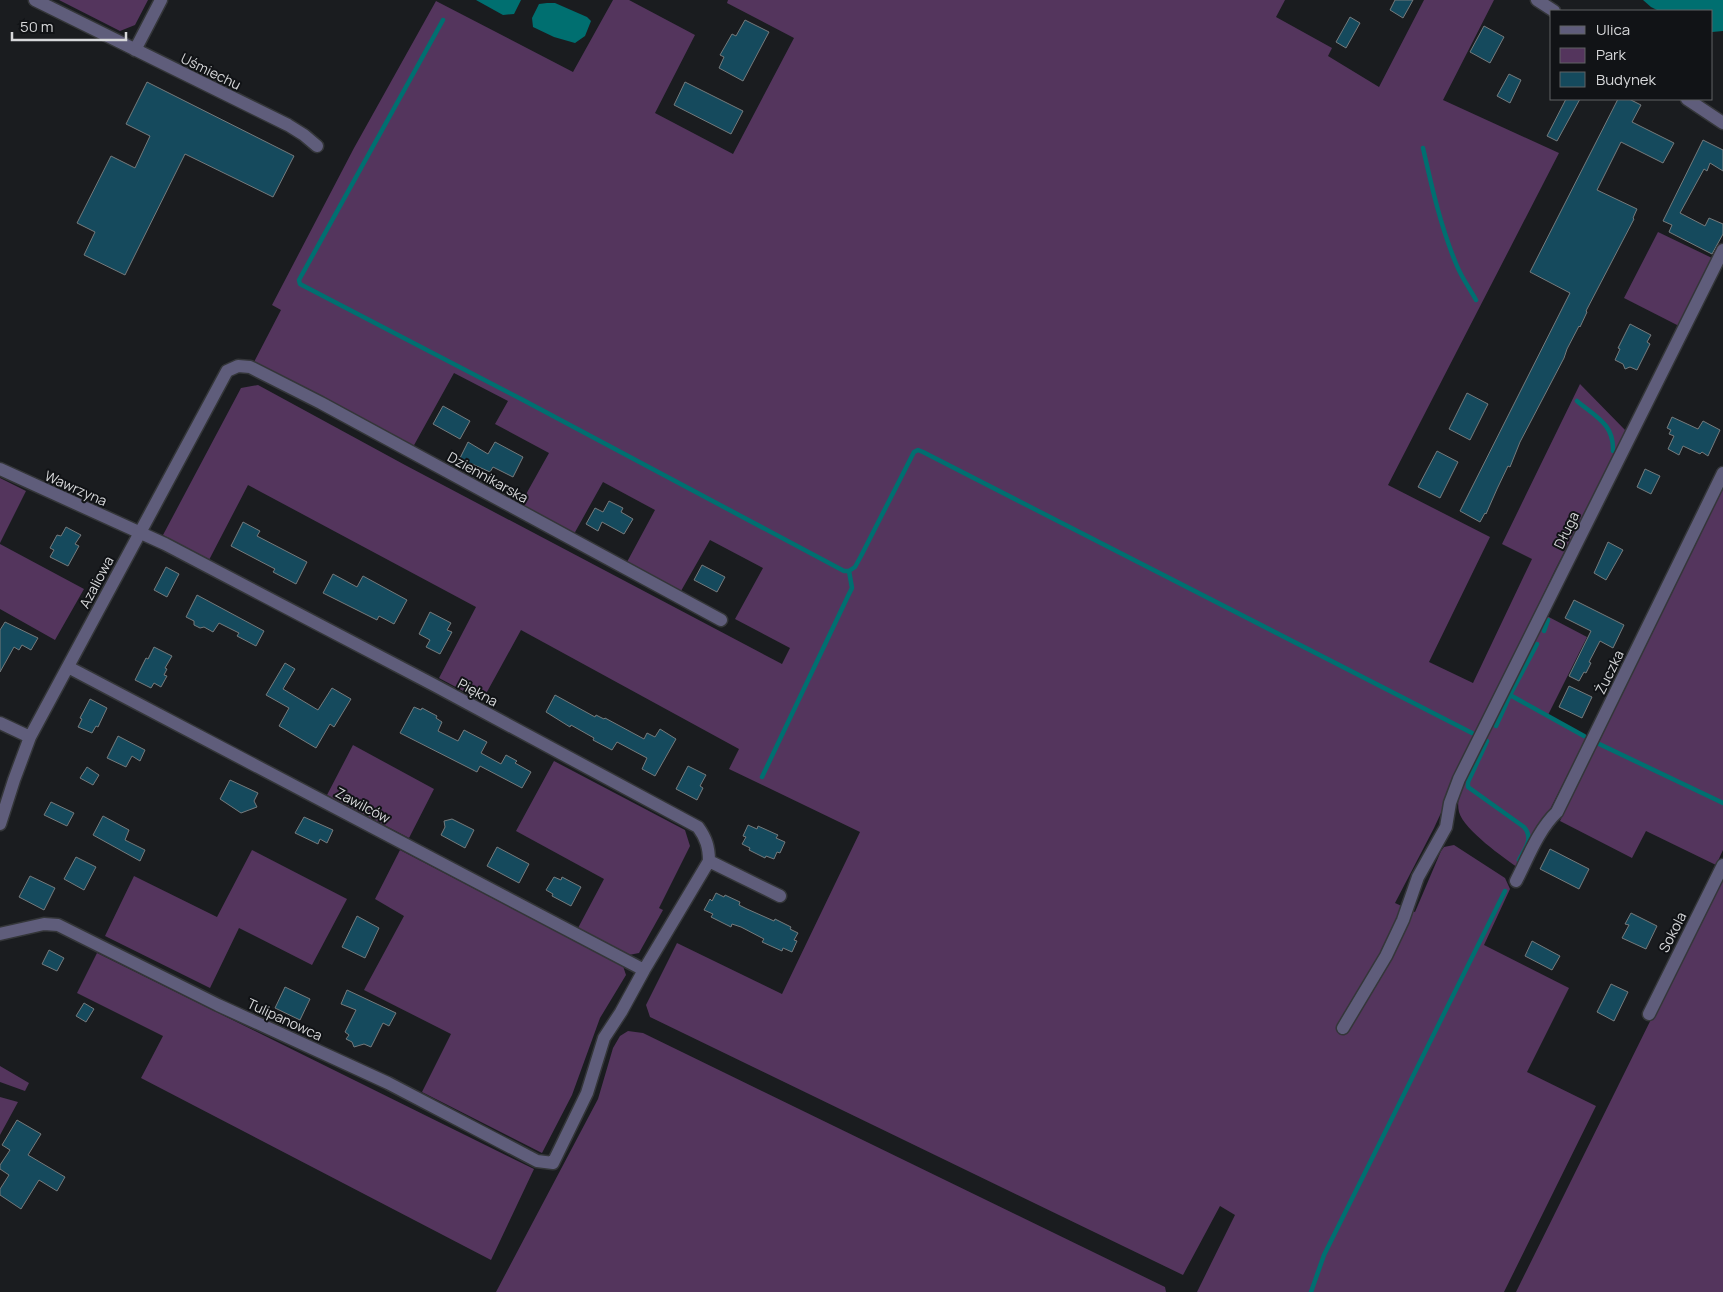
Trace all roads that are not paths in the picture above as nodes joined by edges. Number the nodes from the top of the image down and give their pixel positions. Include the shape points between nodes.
1 (35, 0) edge
2 (160, 0) edge
3 (1537, 0) edge
4 (1552, 10) edge
5 (135, 50) junction
6 (1688, 100) edge
7 (1723, 123) edge
8 (317, 146) dead end
9 (1723, 250) edge
10 (238, 366) joint
11 (0, 469) edge
12 (1723, 473) edge
13 (140, 532) junction
14 (721, 620) dead end
15 (68, 667) junction
16 (0, 724) edge
17 (30, 738) junction
18 (0, 824) edge
19 (709, 861) junction
20 (1723, 865) edge
21 (1516, 881) dead end
22 (780, 896) dead end
23 (0, 934) edge
24 (644, 970) junction
25 (1649, 1014) dead end
26 (1343, 1028) dead end

1 - 5 street, Uśmiechu
2 - 5 street
3 - 4 street
5 - 8 street, Uśmiechu via 288,125
6 - 7 street
9 - 26 street, Długa via 1459,779 1446,827 1418,877 1386,956
10 - 13 street, Azaliowa via 227,371
10 - 14 street, Dziennikarska via 250,367 321,403
11 - 13 street, Wawrzyna
12 - 21 street, Żuczka via 1557,812 1550,818
13 - 15 street, Azaliowa
13 - 19 street, Piękna via 426,680 698,827 709,849
15 - 17 street, Azaliowa
15 - 24 street, Zawilców
16 - 17 street
17 - 18 street, Azaliowa
19 - 22 street
19 - 24 street
20 - 25 street, Sokola
23 - 24 street, Tulipanowca via 44,924 58,925 218,1005 388,1082 537,1162 553,1164 587,1093 604,1038

